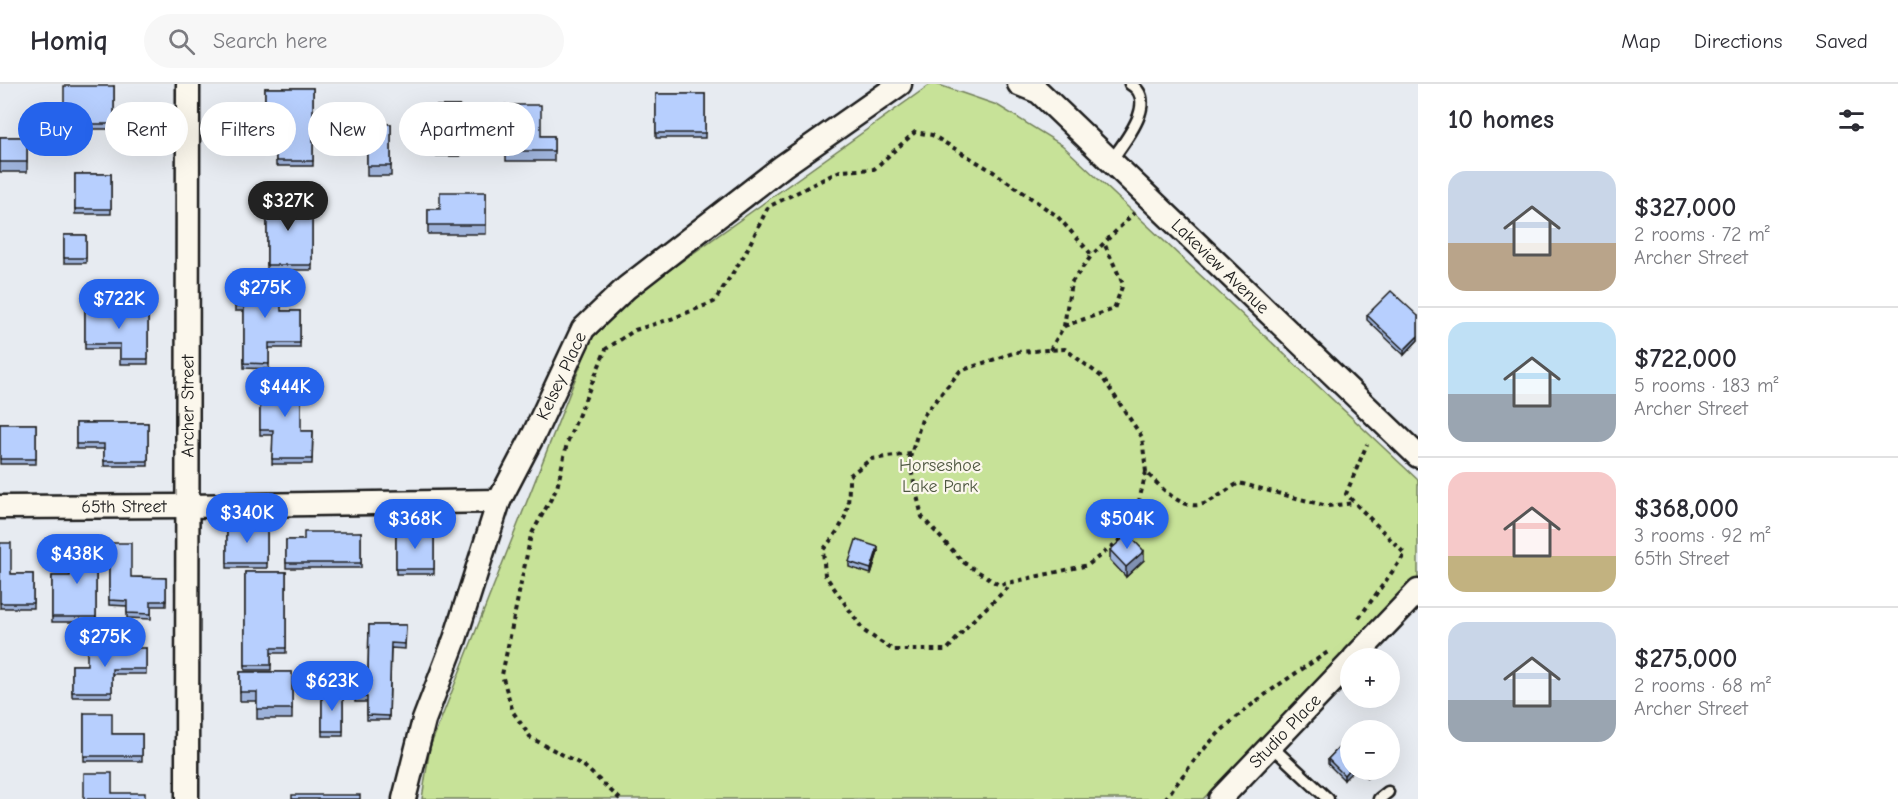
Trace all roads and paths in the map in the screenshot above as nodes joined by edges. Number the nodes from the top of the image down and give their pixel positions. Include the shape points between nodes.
1 (188, 84) edge
2 (900, 84) edge
3 (1020, 84) edge
4 (1130, 84) edge
5 (1111, 160) junction
6 (1134, 213) dead end
7 (1104, 243) junction
8 (1092, 255) junction
9 (1064, 327) junction
10 (1050, 350) junction
11 (1367, 444) dead end
12 (1416, 450) edge
13 (911, 454) junction
14 (1146, 472) junction
15 (500, 501) junction
16 (1354, 503) junction
17 (188, 506) junction
18 (0, 507) edge
19 (1014, 582) junction
20 (1418, 591) edge
21 (1353, 626) dead end
22 (1364, 648) edge
23 (1331, 650) dead end
24 (1340, 674) edge
25 (1271, 746) junction
26 (187, 799) edge
27 (404, 799) edge
28 (620, 799) edge
29 (1165, 799) edge
30 (1220, 799) edge
31 (1328, 799) edge

1 - 17 street, Archer Street
2 - 15 street, Kelsey Place via 773,174 626,288 583,329
3 - 5 street, Lakeview Avenue via 1039,92
4 - 5 lane via 1136,88 1142,111
5 - 12 street, Lakeview Avenue
6 - 7 path
7 - 8 path
7 - 9 path via 1123,284 1114,309
8 - 9 path via 1071,283
8 - 28 path via 1057,216 932,135 915,132 874,169 840,171 768,207 714,302 635,330 606,349 567,443 557,488 531,535 502,675 513,712 531,738 585,766
9 - 10 path
10 - 13 path via 1016,352 960,371 923,416
10 - 14 path via 1065,349 1102,377 1142,437
11 - 16 path via 1346,494
13 - 19 path via 909,461 922,517 963,562 999,585
13 - 19 path via 871,459 849,476 847,515 824,550 825,575 864,631 893,650 947,650
14 - 16 path via 1186,505 1204,504 1239,483 1328,506
14 - 19 path via 1139,501 1120,540 1088,565
15 - 17 street, 65th Street
15 - 27 street, Kelsey Place via 424,720
16 - 21 path via 1405,554
17 - 18 street, 65th Street
17 - 26 street, Archer Street
20 - 22 street
23 - 29 path via 1278,684 1220,732
24 - 25 street, Studio Place
25 - 30 street, Studio Place
25 - 31 lane

